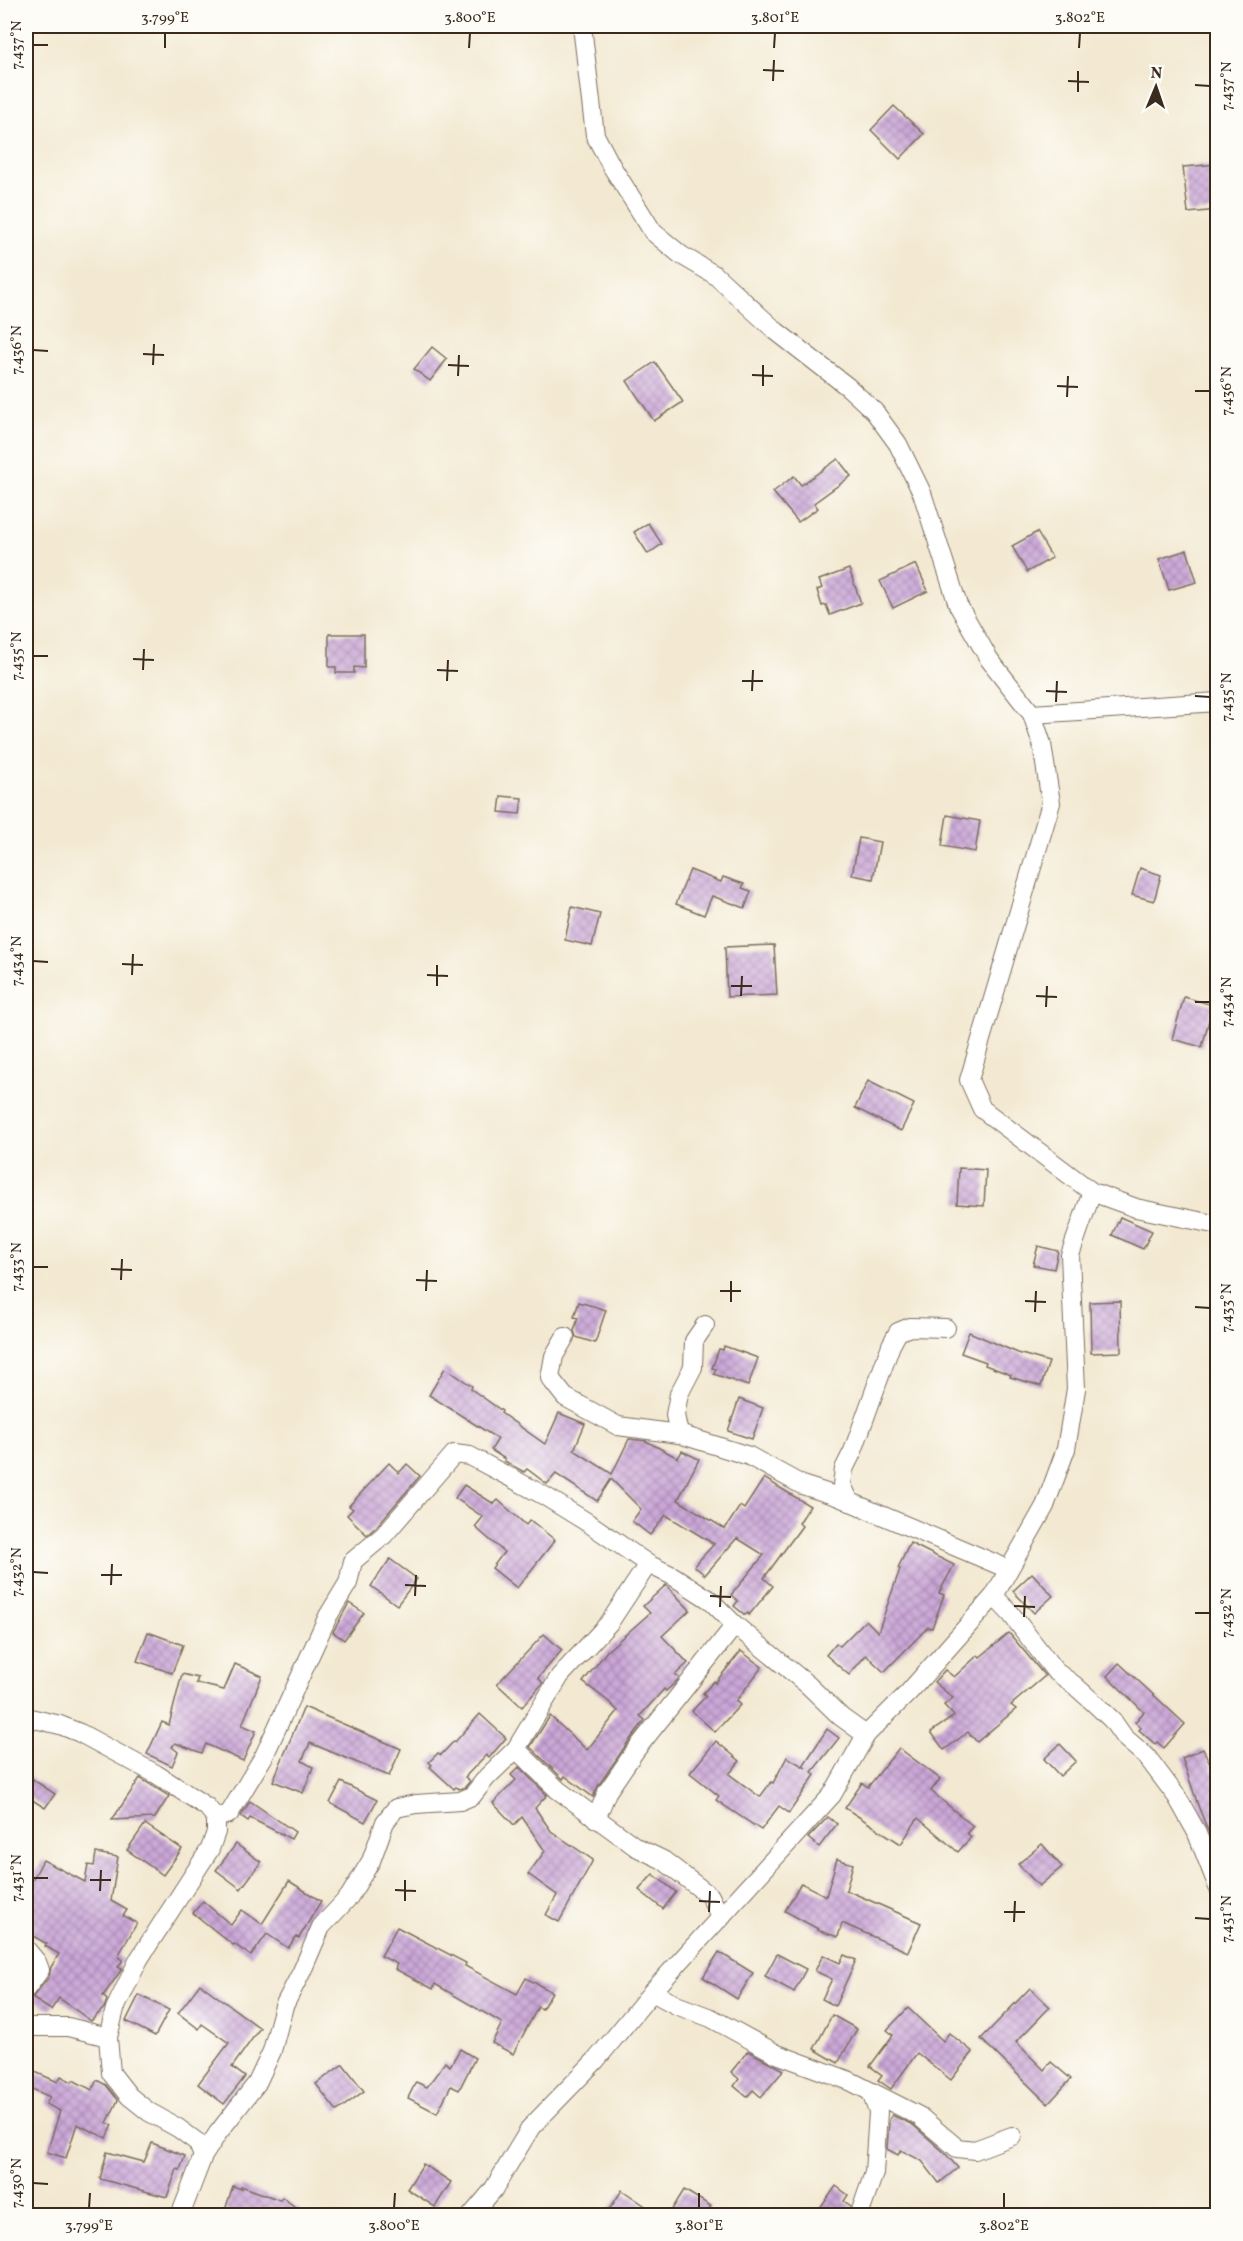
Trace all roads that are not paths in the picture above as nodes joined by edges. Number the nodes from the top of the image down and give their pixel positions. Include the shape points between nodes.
1 (582, 26) edge
2 (1218, 702) edge
3 (1032, 714) junction
4 (1092, 1192) junction
5 (1218, 1225) edge
6 (705, 1325) dead end
7 (946, 1328) dead end
8 (565, 1337) dead end
9 (679, 1434) junction
10 (849, 1502) junction
11 (648, 1564) junction
12 (1008, 1569) junction
13 (993, 1596) junction
14 (735, 1625) junction
15 (26, 1717) edge
16 (866, 1735) junction
17 (516, 1749) junction
18 (216, 1818) junction
19 (596, 1819) junction
20 (1218, 1887) edge
21 (721, 1918) junction
22 (26, 1950) edge
23 (26, 1989) edge
24 (652, 1992) junction
25 (26, 2027) edge
26 (108, 2037) junction
27 (871, 2092) junction
28 (1012, 2136) dead end
29 (203, 2156) junction
30 (180, 2216) edge
31 (471, 2216) edge
32 (859, 2216) edge

1 - 3 street via 595,135 653,232 681,255 715,274 776,331 874,411 898,444 922,493 958,605 989,659
2 - 3 street
3 - 4 street via 1042,744 1051,803 969,1080 982,1109
4 - 5 street via 1136,1208
4 - 12 street via 1070,1255 1076,1389 1066,1449 1046,1506
6 - 9 street via 693,1341 693,1367 679,1394 675,1415
7 - 10 street via 910,1327 898,1332 844,1468 843,1485
8 - 9 street via 554,1356 550,1378 565,1397 618,1426
9 - 10 street via 749,1456 802,1485
10 - 12 street
11 - 14 street via 710,1600
11 - 17 street via 609,1623 560,1676
11 - 18 street via 543,1495 470,1455 454,1454 384,1535 354,1560 348,1583 328,1616 264,1756 229,1814
12 - 13 street
13 - 16 street
13 - 20 street via 1055,1671 1092,1701 1147,1757 1196,1831
14 - 16 street
14 - 19 street via 635,1751 607,1792
15 - 18 street via 80,1733 156,1774
16 - 21 street via 832,1795
17 - 19 street via 558,1790
17 - 29 street via 472,1796 460,1801 396,1808 385,1822 371,1861 349,1897 321,1928 284,2006 272,2051 257,2083
18 - 26 street via 210,1849 139,1959 115,2009
19 - 21 street via 636,1847 663,1860 710,1896
21 - 24 street
22 - 23 street via 40,1970
24 - 27 street via 777,2054
24 - 31 street via 596,2060 531,2127 493,2190
25 - 26 street via 68,2027
26 - 29 street via 111,2073 129,2096 197,2142
27 - 28 street via 919,2116 957,2148 975,2150
27 - 32 street via 878,2112 874,2174
29 - 30 street

